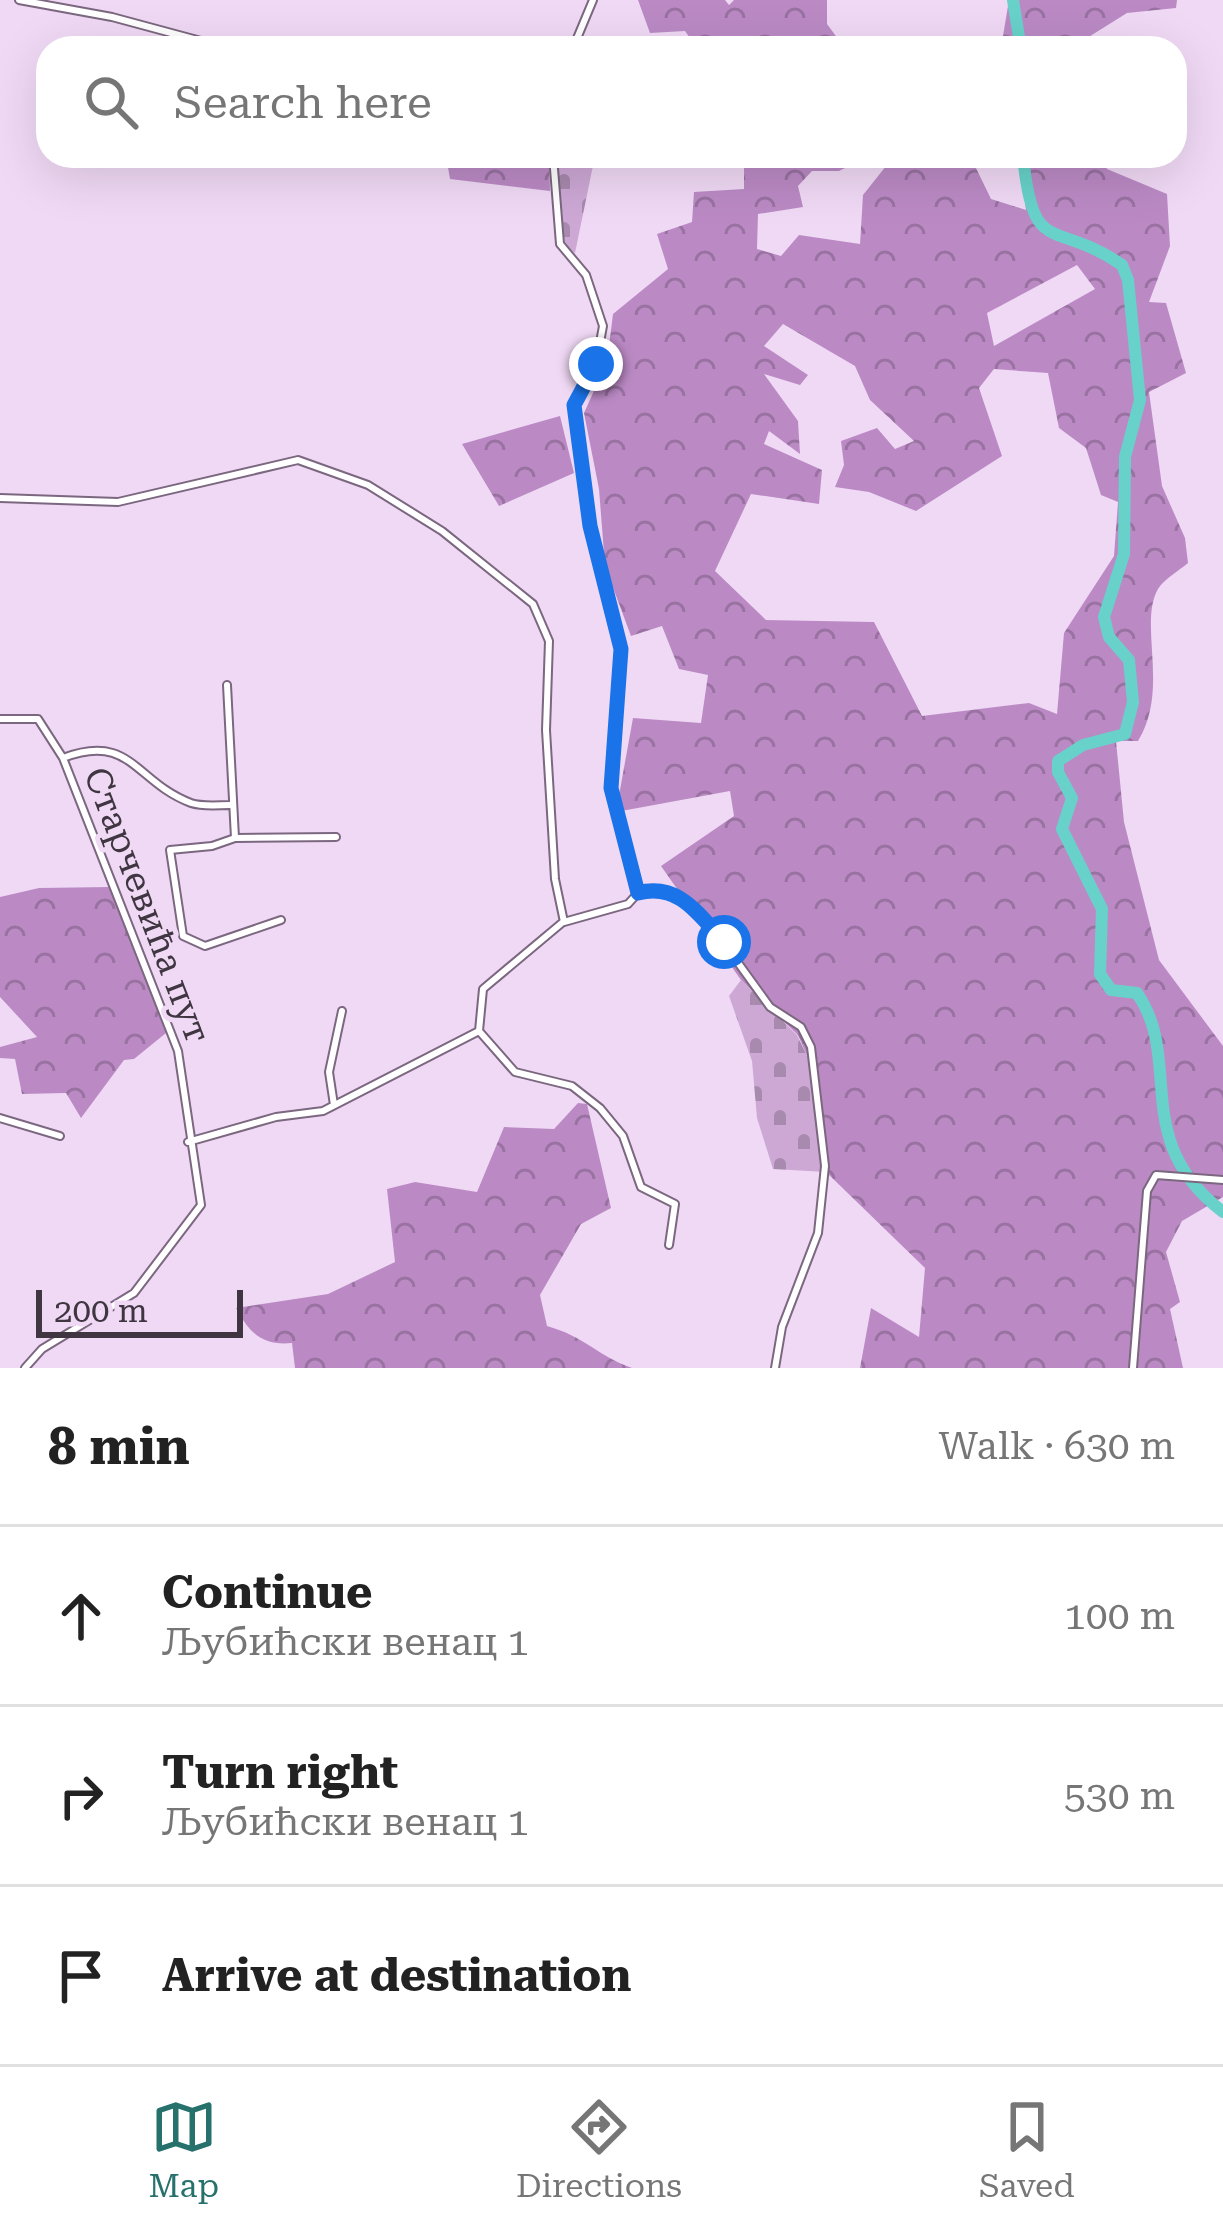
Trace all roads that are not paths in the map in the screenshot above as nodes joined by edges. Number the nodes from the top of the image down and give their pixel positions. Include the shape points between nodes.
1 (19, 0) edge
2 (593, 0) edge
3 (184, 36) edge
4 (578, 36) edge
5 (554, 168) edge
6 (0, 498) edge
7 (227, 685) dead end
8 (0, 719) edge
9 (63, 758) junction
10 (230, 806) junction
11 (336, 837) dead end
12 (235, 838) junction
13 (638, 893) junction
14 (281, 920) dead end
15 (564, 922) junction
16 (342, 1011) dead end
17 (479, 1031) junction
18 (334, 1106) junction
19 (0, 1118) edge
20 (60, 1136) dead end
21 (188, 1142) junction
22 (1223, 1180) edge
23 (669, 1245) dead end
24 (25, 1368) edge
25 (775, 1368) edge
26 (1133, 1368) edge

1 - 3 street
2 - 4 street
5 - 13 street via 560,244 586,275 604,326 596,364 574,405 590,526 621,649 611,788
6 - 15 street via 118,502 298,460 368,485 442,531 533,604 549,641 546,730
7 - 10 street
8 - 9 street, Старчевића пут via 38,719
9 - 10 street, Старчевића пут via 115,749 195,804
9 - 21 street, Старчевића пут via 178,1051
10 - 12 street
11 - 12 street, Старчевића пут
12 - 14 street, Старчевића пут via 170,850 183,936 205,946
13 - 15 street via 628,904
13 - 25 street via 680,896 695,910 770,1007 801,1027 814,1060 825,1166 818,1233
15 - 17 street via 483,989
16 - 18 street via 329,1072
17 - 18 street
17 - 23 street via 515,1072 572,1086 614,1124 641,1187 675,1204
18 - 21 street
19 - 20 street
21 - 24 street, Старчевића пут via 200,1209 134,1293
22 - 26 street via 1156,1175 1147,1191

